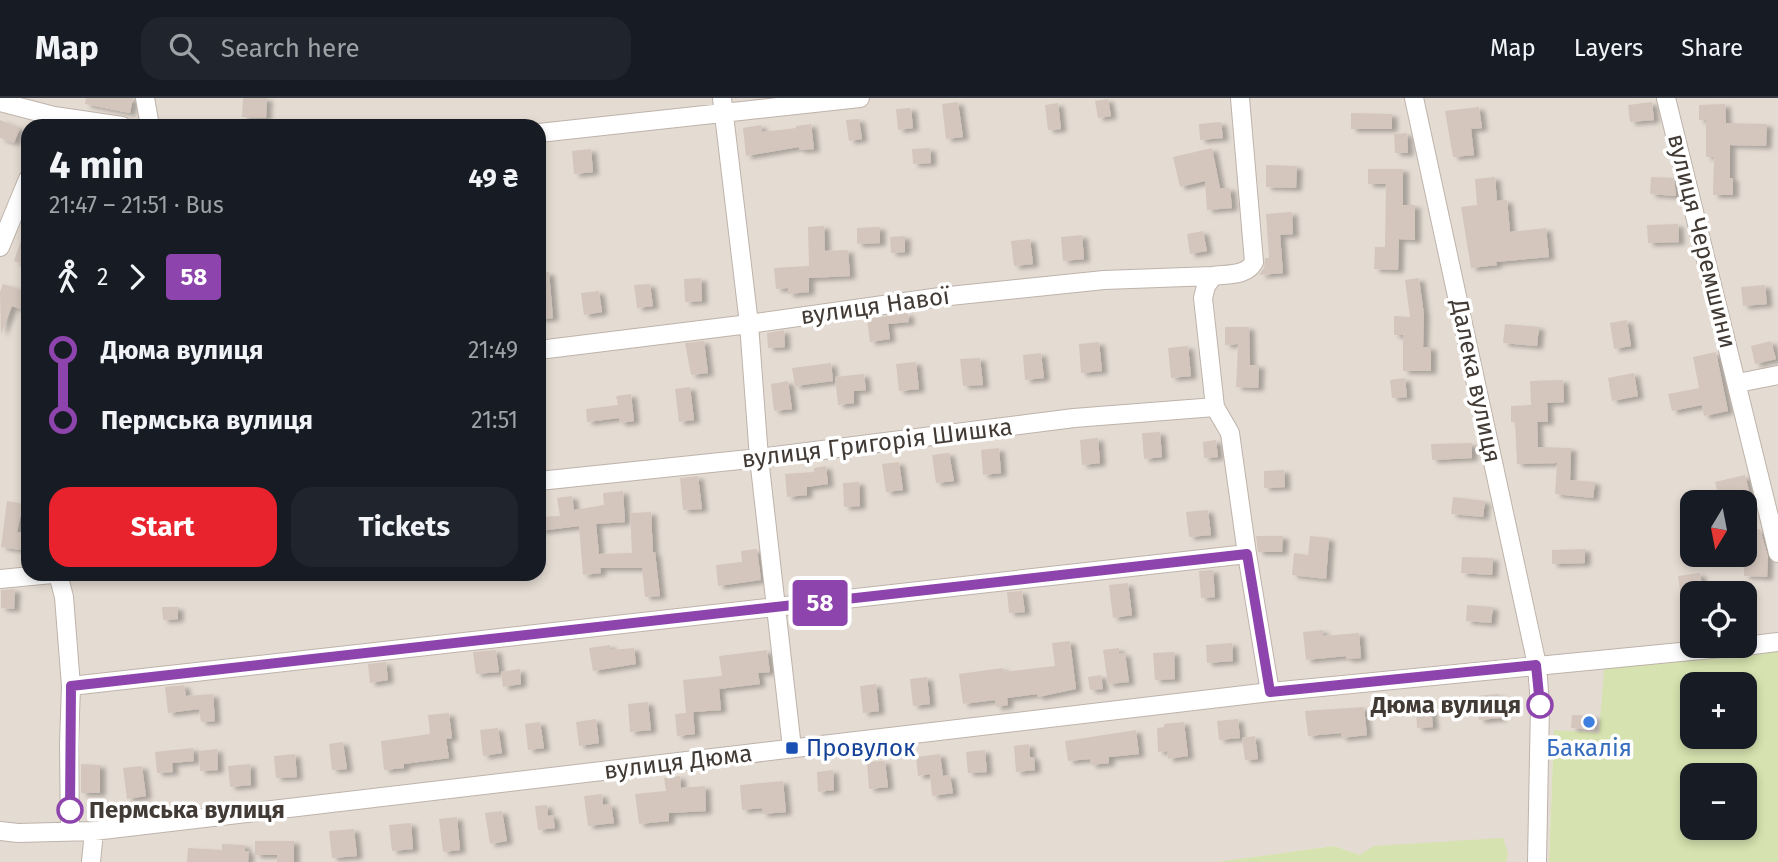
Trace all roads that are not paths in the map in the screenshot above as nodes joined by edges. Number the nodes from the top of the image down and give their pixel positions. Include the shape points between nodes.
1 (145, 98) edge
2 (860, 98) edge
3 (1240, 98) edge
4 (1414, 98) edge
5 (1666, 98) edge
6 (0, 102) edge
7 (723, 106) edge
8 (47, 119) edge
9 (149, 119) edge
10 (546, 133) edge
11 (21, 196) edge
12 (0, 247) edge
13 (1213, 276) junction
14 (748, 324) junction
15 (546, 349) edge
16 (1778, 375) edge
17 (1738, 383) junction
18 (1215, 407) junction
19 (759, 458) junction
20 (546, 480) edge
21 (1778, 553) edge
22 (1247, 554) junction
23 (21, 577) edge
24 (0, 579) edge
25 (60, 581) edge
26 (776, 608) junction
27 (1778, 642) edge
28 (1757, 644) edge
29 (1680, 652) edge
30 (1536, 665) junction
31 (71, 686) junction
32 (1270, 692) junction
33 (792, 748) junction
34 (0, 831) edge
35 (94, 831) junction
36 (70, 832) junction
37 (91, 862) edge
38 (1537, 862) edge

1 - 9 street
2 - 7 street
3 - 13 street, вулиця Навої via 1254,262 1244,272
4 - 30 street, Далека вулиця
5 - 17 street, вулиця Черемшини
6 - 8 street
7 - 10 street
7 - 14 street
11 - 12 street
13 - 14 street, вулиця Навої via 1104,280
13 - 18 street via 1203,298
14 - 15 street, вулиця Навої
14 - 19 street
16 - 17 street
17 - 21 street, вулиця Черемшини
18 - 19 street, вулиця Григорія Шишка via 1074,418
18 - 22 street via 1230,433
19 - 20 street, вулиця Григорія Шишка
19 - 26 street
22 - 26 street
22 - 32 street
23 - 24 street
25 - 31 street
26 - 31 street
26 - 33 street
27 - 28 street, вулиця Дюма
29 - 30 street, вулиця Дюма
30 - 32 street, вулиця Дюма
30 - 38 street via 1540,705
31 - 36 street
32 - 33 street, вулиця Дюма
33 - 35 street, вулиця Дюма
34 - 36 street, вулиця Дюма
35 - 36 street, вулиця Дюма
35 - 37 street

